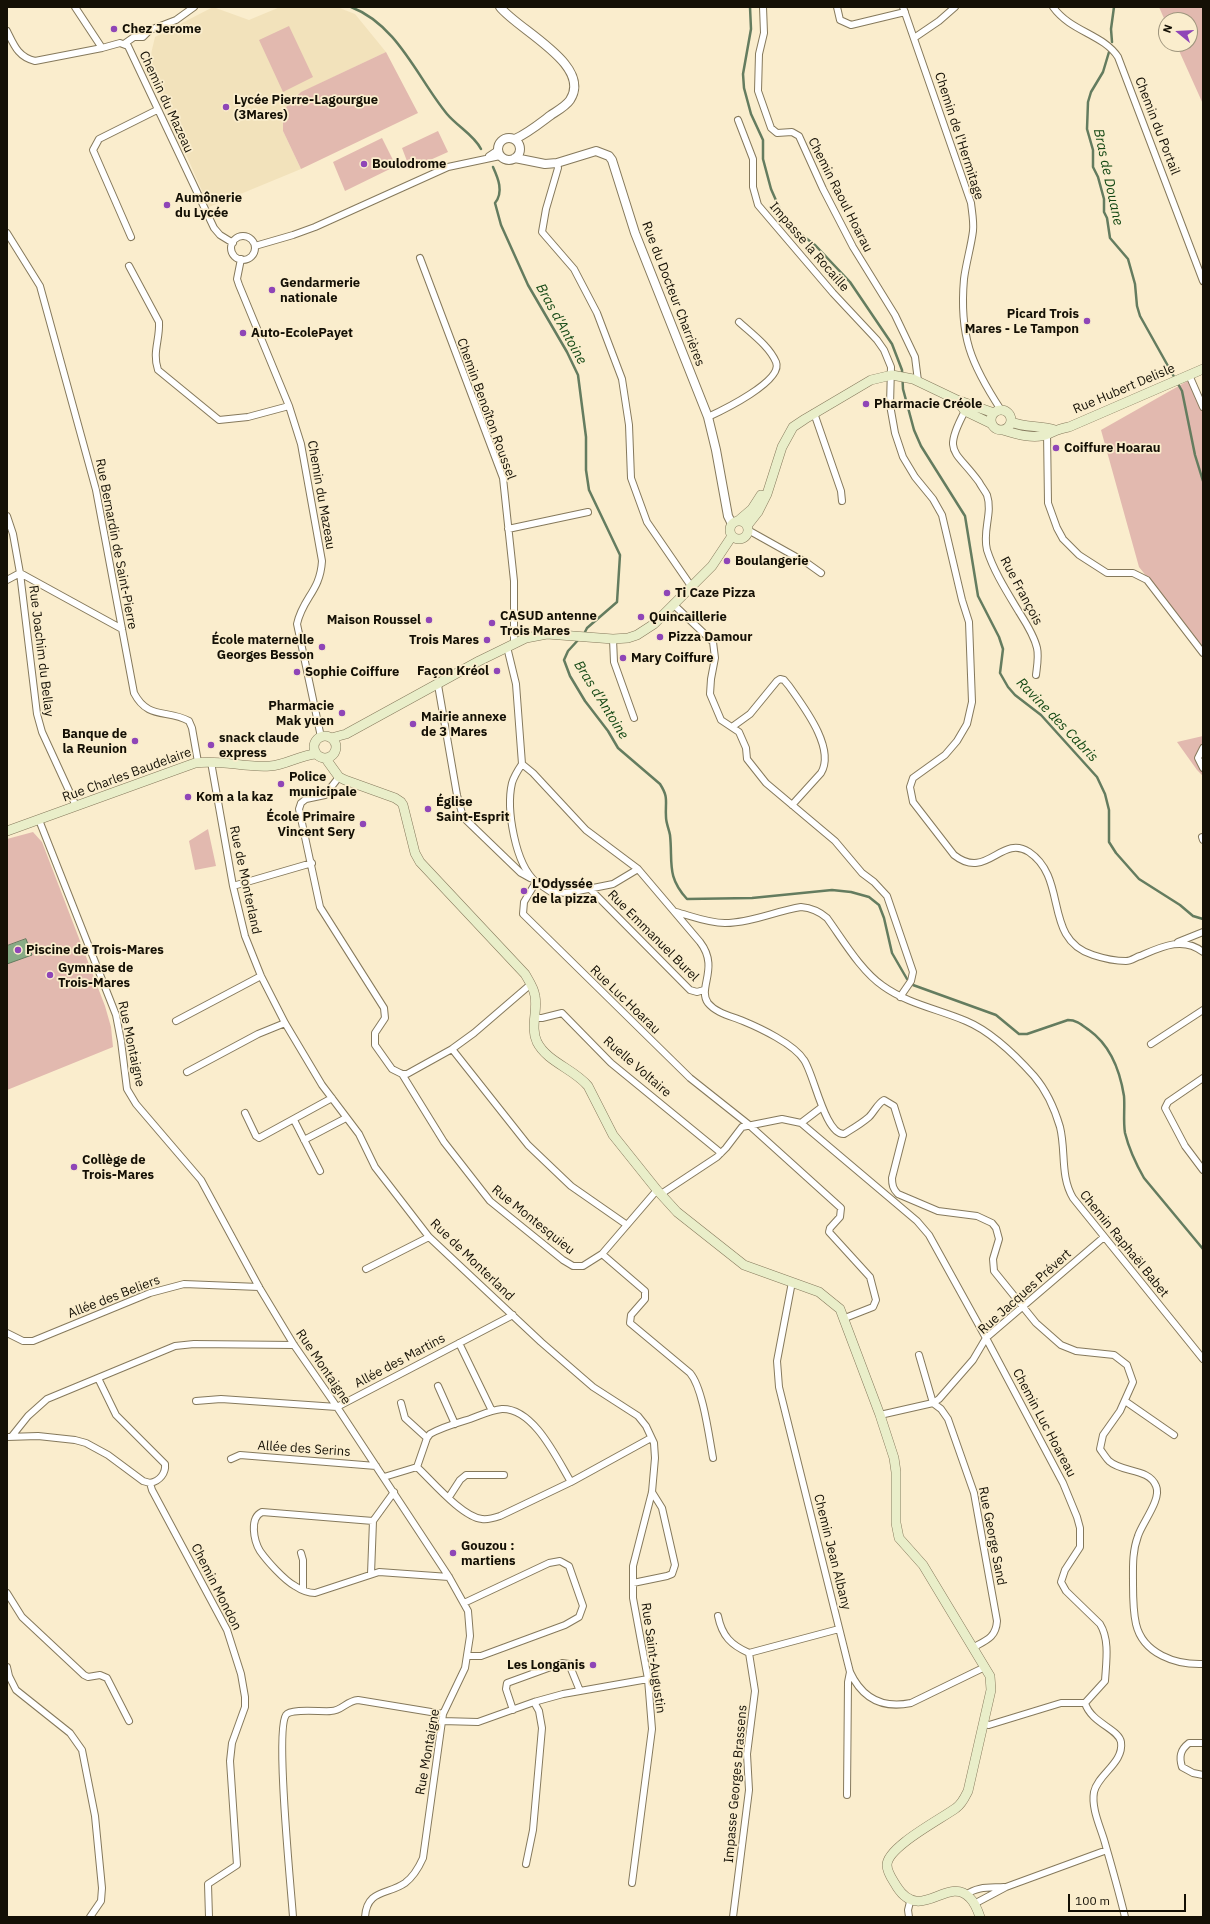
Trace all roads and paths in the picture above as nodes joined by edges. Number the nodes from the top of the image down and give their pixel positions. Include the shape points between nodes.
1 (75, 7) edge
2 (194, 7) edge
3 (500, 7) edge
4 (763, 7) edge
5 (837, 7) edge
6 (955, 7) edge
7 (1053, 7) edge
8 (904, 10) edge
9 (7, 31) edge
10 (914, 38) junction
11 (124, 44) junction
12 (102, 48) junction
13 (157, 110) junction
14 (738, 120) dead end
15 (517, 141) junction
16 (499, 153) junction
17 (517, 155) junction
18 (557, 163) junction
19 (7, 233) edge
20 (131, 237) dead end
21 (233, 243) junction
22 (255, 246) junction
23 (420, 258) dead end
24 (241, 260) junction
25 (129, 266) dead end
26 (1203, 281) edge
27 (739, 322) dead end
28 (1203, 369) edge
29 (894, 376) junction
30 (1186, 376) junction
31 (916, 380) junction
32 (957, 400) junction
33 (289, 406) junction
34 (1203, 408) edge
35 (965, 411) junction
36 (998, 412) junction
37 (814, 413) junction
38 (708, 417) junction
39 (1011, 422) junction
40 (992, 424) junction
41 (1003, 430) junction
42 (1049, 430) junction
43 (768, 487) junction
44 (842, 501) dead end
45 (588, 512) dead end
46 (7, 516) edge
47 (735, 522) junction
48 (747, 528) junction
49 (508, 529) junction
50 (736, 538) junction
51 (20, 573) junction
52 (821, 573) dead end
53 (7, 580) edge
54 (691, 586) junction
55 (673, 604) junction
56 (122, 629) junction
57 (613, 639) junction
58 (511, 645) junction
59 (1203, 653) edge
60 (1036, 675) dead end
61 (438, 685) junction
62 (634, 718) dead end
63 (732, 727) junction
64 (321, 737) junction
65 (334, 742) junction
66 (1203, 748) edge
67 (315, 751) junction
68 (329, 758) junction
69 (198, 762) junction
70 (211, 762) junction
71 (522, 764) junction
72 (1203, 768) edge
73 (339, 777) junction
74 (792, 805) junction
75 (76, 806) junction
76 (39, 820) junction
77 (7, 831) edge
78 (312, 863) junction
79 (638, 869) junction
80 (533, 880) junction
81 (233, 886) junction
82 (589, 888) junction
83 (676, 912) junction
84 (1203, 932) edge
85 (1176, 943) junction
86 (1203, 952) edge
87 (261, 976) junction
88 (531, 984) junction
89 (704, 990) junction
90 (900, 997) junction
91 (1203, 1010) edge
92 (535, 1018) junction
93 (176, 1021) dead end
94 (285, 1023) junction
95 (1151, 1044) dead end
96 (452, 1049) junction
97 (187, 1072) dead end
98 (402, 1074) junction
99 (1203, 1078) edge
100 (332, 1098) junction
101 (822, 1107) junction
102 (245, 1113) dead end
103 (346, 1118) junction
104 (294, 1120) junction
105 (801, 1123) junction
106 (748, 1124) junction
107 (304, 1140) junction
108 (721, 1153) junction
109 (320, 1170) dead end
110 (1203, 1170) edge
111 (659, 1192) junction
112 (627, 1225) junction
113 (429, 1237) junction
114 (1104, 1238) junction
115 (602, 1254) junction
116 (366, 1269) dead end
117 (792, 1282) junction
118 (259, 1287) junction
119 (1021, 1306) junction
120 (513, 1315) junction
121 (845, 1318) junction
122 (7, 1333) edge
123 (986, 1338) junction
124 (459, 1343) junction
125 (294, 1345) junction
126 (919, 1354) dead end
127 (1203, 1359) edge
128 (98, 1378) junction
129 (438, 1386) dead end
130 (196, 1401) dead end
131 (1125, 1401) junction
132 (400, 1403) dead end
133 (933, 1403) junction
134 (337, 1407) junction
135 (492, 1411) junction
136 (880, 1415) junction
137 (455, 1424) junction
138 (1174, 1436) dead end
139 (10, 1437) edge
140 (427, 1438) junction
141 (651, 1438) junction
142 (713, 1458) dead end
143 (231, 1459) dead end
144 (376, 1466) junction
145 (417, 1467) junction
146 (504, 1475) dead end
147 (384, 1477) junction
148 (571, 1482) junction
149 (150, 1483) junction
150 (394, 1492) junction
151 (652, 1492) junction
152 (449, 1497) junction
153 (372, 1521) junction
154 (301, 1553) dead end
155 (370, 1574) junction
156 (449, 1577) junction
157 (632, 1583) junction
158 (303, 1590) junction
159 (7, 1593) edge
160 (464, 1603) junction
161 (718, 1616) dead end
162 (839, 1629) junction
163 (974, 1647) junction
164 (750, 1653) junction
165 (467, 1656) junction
166 (1203, 1664) edge
167 (7, 1667) edge
168 (986, 1668) junction
169 (850, 1672) junction
170 (648, 1679) junction
171 (580, 1690) junction
172 (534, 1702) junction
173 (1085, 1703) junction
174 (513, 1710) junction
175 (443, 1714) junction
176 (129, 1721) dead end
177 (442, 1721) junction
178 (984, 1724) junction
179 (1203, 1743) edge
180 (1203, 1775) edge
181 (848, 1795) dead end
182 (1107, 1850) junction
183 (526, 1864) dead end
184 (632, 1883) dead end
185 (1006, 1887) junction
186 (966, 1894) junction
187 (910, 1902) junction
188 (974, 1904) junction
189 (90, 1917) edge
190 (209, 1917) edge
191 (293, 1917) edge
192 (365, 1917) edge
193 (733, 1917) edge
194 (909, 1917) edge
195 (980, 1917) edge
196 (1125, 1917) edge

1 - 12 street
2 - 11 street via 176,20 150,30 143,37 134,37
3 - 15 street via 561,59 571,71 574,80 570,100
4 - 31 street, Chemin Raoul Hoarau via 764,33 758,54 758,91 770,128 777,133 792,132 799,136 823,190 853,247 895,315 914,357
5 - 8 street via 840,20 851,26
6 - 10 street
7 - 26 street, Chemin du Portail via 1083,32 1107,43 1118,57
8 - 10 street, Chemin de l'Hermitage
9 - 12 street, Chemin du Mazeau via 19,54 36,61
10 - 36 street, Chemin de l'Hermitage via 971,203 973,229 964,278 964,332 969,350
11 - 12 street, Chemin du Mazeau
11 - 13 street, Chemin du Mazeau via 130,51
13 - 20 street via 99,139 93,150
13 - 21 street, Chemin du Mazeau via 214,228
14 - 29 street, Impasse la Rocaille via 753,159 752,187 758,205 877,340 884,350
15 - 16 street via 508,137 502,140
15 - 17 street
16 - 17 street via 506,159
16 - 22 street via 448,167 315,227
17 - 18 street, Rue du Docteur Charrières via 528,162
18 - 38 street, Rue du Docteur Charrières via 596,151 609,156 612,160 635,233
18 - 54 street via 558,168 542,232 574,269 597,313 622,379 629,425 631,478 647,522
19 - 56 street, Rue Bernardin de Saint-Pierre via 40,286 96,490
21 - 22 street via 238,237 245,236 250,238
21 - 24 street via 233,253
22 - 24 street via 250,258
23 - 49 street, Chemin Benoîton Roussel via 503,478
24 - 33 street, Chemin du Mazeau via 237,279 239,286
25 - 33 street via 159,322 155,351 158,370 219,420 248,417
27 - 38 street via 763,344 777,363 777,368 771,378 745,399
28 - 30 main road, Rue Hubert Delisle
29 - 31 main road, Rue Hubert Delisle
29 - 37 main road, Rue Hubert Delisle via 870,380
29 - 85 street via 890,405 895,433 903,457 915,477 933,498 942,515 969,622 972,702 970,713 957,741 946,755 914,778 910,787 914,802 961,861 983,862 1008,848 1016,848 1023,849 1041,862 1050,877 1061,926 1071,940 1092,955 1127,961
30 - 34 street
30 - 42 main road, Rue Hubert Delisle via 1069,427
31 - 32 main road, Rue Hubert Delisle
32 - 35 main road, Rue Hubert Delisle
32 - 36 main road, Rue Hubert Delisle
33 - 64 street, Chemin du Mazeau via 301,444 322,561 319,580 301,610 297,624
35 - 40 main road, Rue Hubert Delisle
35 - 60 street, Rue François via 955,431 954,447 961,462 986,494 990,508 986,529 987,548 999,580 1032,632 1037,648
36 - 39 main road via 1008,413
36 - 40 main road via 991,420
37 - 43 main road, Rue Hubert Delisle via 793,427 782,447
37 - 44 street via 841,491
38 - 47 street, Rue du Docteur Charrières via 728,516
39 - 41 main road
39 - 42 main road, Rue Hubert Delisle
40 - 41 main road, Rue Hubert Delisle via 996,429
41 - 42 main road, Rue Hubert Delisle via 1032,436
42 - 59 street via 1048,502 1063,539 1079,556 1107,572 1133,573 1147,580
43 - 47 main road, Rue Hubert Delisle via 752,509
43 - 48 main road, Rue Hubert Delisle via 758,512
45 - 49 street
46 - 51 street, Rue Joachim du Bellay
47 - 48 main road via 743,522
47 - 50 main road via 730,532
48 - 50 main road via 744,537
48 - 52 street
49 - 58 street, Chemin Benoîton Roussel via 514,580
50 - 54 main road
51 - 53 street
51 - 56 street
51 - 75 street, Rue Joachim du Bellay via 37,714 42,732
54 - 55 main road
55 - 57 main road via 647,630 628,638
55 - 63 street via 713,642 715,658 710,694 721,720
56 - 69 street, Rue Bernardin de Saint-Pierre via 134,693 151,712 174,715 189,721
57 - 58 main road via 547,634
57 - 62 street via 614,662
58 - 61 main road
58 - 71 street
61 - 65 main road
61 - 80 street via 463,817 521,874
63 - 74 street via 739,732 747,759 754,770
63 - 74 street via 750,714 780,679 789,686 816,730 826,756 822,773
64 - 65 main road
64 - 67 main road via 316,741
65 - 68 main road
66 - 72 street via 1198,758
67 - 68 main road via 318,757
67 - 70 main road, Rue Charles Baudelaire via 271,766
68 - 73 main road
69 - 70 main road, Rue Charles Baudelaire
69 - 75 main road, Rue Charles Baudelaire
70 - 81 street, Rue de Monterland
71 - 79 street via 586,830
71 - 80 street via 512,784 511,812 514,835 526,870
73 - 78 street, Rue Montesquieu via 325,795 306,799 299,809
73 - 88 main road via 401,802 415,853 420,862 525,974
74 - 90 street via 835,842 862,873 887,896 913,972 911,981
75 - 76 main road, Rue Charles Baudelaire
76 - 77 main road, Rue Charles Baudelaire
76 - 118 street, Rue Montaigne via 116,1015 127,1089 136,1104 201,1180
78 - 81 street
78 - 98 street, Rue Montesquieu via 320,908 384,1008 386,1018 375,1033 375,1045 392,1069
79 - 82 street via 617,882
79 - 83 street
80 - 82 street via 556,894
80 - 106 street, Rue Luc Hoarau via 522,907 527,920 690,1078
81 - 87 street, Rue de Monterland via 245,936
82 - 89 street, Rue Emmanuel Burel via 690,990
83 - 89 street, Rue Emmanuel Burel via 705,949 709,966
83 - 90 street, Chemin Raphaël Babet via 725,923 801,907 810,908 827,918 866,970
84 - 85 street
85 - 86 street
87 - 93 street
87 - 94 street, Rue de Monterland
88 - 92 main road via 536,998
88 - 96 street
89 - 101 street, Rue Emmanuel Burel via 707,1002 716,1010 764,1031 795,1050 804,1060
90 - 114 street, Chemin Raphaël Babet via 968,1021 995,1039 1034,1077 1049,1098 1060,1128 1067,1188 1080,1209
91 - 95 street
92 - 108 street, Ruelle Voltaire via 562,1013 611,1063
92 - 111 main road via 534,1031 541,1048 588,1086 613,1135
94 - 97 street via 258,1034
94 - 100 street, Rue de Monterland
96 - 98 street via 413,1072
96 - 112 street via 528,1145 571,1186
98 - 115 street, Rue Montesquieu via 463,1168 501,1211 568,1264 583,1266
99 - 110 street via 1168,1102 1165,1108 1185,1146
100 - 103 street, Rue de Monterland
100 - 104 street
101 - 105 street
101 - 119 street, Rue Emmanuel Burel via 833,1130 840,1135 869,1117 881,1102 888,1101 894,1106 903,1135 892,1178 895,1191 938,1211 977,1216 992,1223 999,1239 993,1259 994,1271
102 - 104 street via 259,1138
103 - 107 street
103 - 113 street, Rue de Monterland via 359,1134 375,1167
104 - 107 street
105 - 106 street, Chemin Luc Hoareau via 782,1119
105 - 123 street, Chemin Luc Hoareau via 924,1228
106 - 108 street via 737,1131
106 - 121 street via 841,1208 840,1217 829,1232 870,1277 876,1300 873,1307
107 - 109 street
108 - 111 street
111 - 112 street, Rue Montesquieu
111 - 117 main road via 677,1212 744,1265
112 - 115 street, Rue Montesquieu
113 - 116 street
113 - 120 street, Rue de Monterland
114 - 119 street, Rue Jacques Prévert
114 - 127 street, Chemin Raphaël Babet
115 - 142 street via 645,1291 645,1299 631,1315 630,1323 695,1379
117 - 121 main road via 819,1292 840,1309
117 - 162 street, Chemin Jean Albany via 781,1336 777,1374
118 - 122 street, Allée des Beliers via 184,1284 167,1287 33,1341 23,1341
118 - 125 street, Rue Montaigne
119 - 123 street, Rue Jacques Prévert
119 - 131 street, Rue Emmanuel Burel via 1036,1324 1061,1344 1076,1351 1114,1355 1127,1366 1133,1382
120 - 124 street, Allée des Martins
120 - 141 street, Rue de Monterland via 593,1387 638,1416
121 - 136 main road
123 - 133 street, Rue Jacques Prévert via 973,1360
123 - 173 street, Chemin Luc Hoareau via 1063,1483 1080,1528 1080,1548 1065,1570 1062,1582 1066,1591 1100,1624 1106,1636 1105,1681
124 - 134 street, Allée des Martins
124 - 135 street
125 - 128 street via 175,1346
125 - 134 street, Rue Montaigne
126 - 133 street
128 - 139 street via 47,1400 28,1416
128 - 149 street via 116,1415 165,1464 166,1468 161,1478
129 - 137 street
130 - 134 street via 221,1399
131 - 138 street
131 - 166 street, Rue Emmanuel Burel via 1103,1435 1100,1449 1109,1461 1118,1467 1152,1479 1157,1487 1157,1498 1138,1536 1133,1554 1136,1624 1142,1638 1155,1652 1183,1664
132 - 140 street via 406,1418
133 - 136 street, Rue Jacques Prévert
133 - 163 street, Rue George Sand via 942,1409 948,1419 974,1493 997,1621 992,1638
134 - 144 street, Rue Montaigne
135 - 137 street
135 - 148 street via 510,1410 522,1414 530,1421 547,1442
136 - 163 main road via 895,1465 897,1532 923,1565
137 - 140 street via 433,1432
139 - 149 street via 38,1436 86,1443 108,1455 143,1481
140 - 145 street
141 - 148 street
141 - 151 street, Rue Saint-Augustin via 655,1458
143 - 144 street, Allée des Serins via 240,1455
144 - 147 street, Rue Montaigne
145 - 147 street
145 - 152 street
146 - 152 street via 466,1475
147 - 150 street, Rue Montaigne
148 - 152 street via 489,1519 475,1518
149 - 190 street, Chemin Mondon via 227,1630 246,1697 244,1713 230,1750 236,1865 208,1884
150 - 153 street
150 - 156 street, Rue Montaigne
151 - 157 street, Rue Saint-Augustin via 633,1566
151 - 157 street via 662,1508 675,1565 672,1574
153 - 155 street
153 - 158 street via 265,1511 258,1513 253,1523 260,1551 288,1581
154 - 158 street
155 - 156 street via 391,1572
155 - 158 street via 315,1593
156 - 160 street, Rue Montaigne
157 - 170 street, Rue Saint-Augustin
159 - 176 street via 22,1617 84,1675 108,1678
160 - 165 street, Rue Montaigne via 470,1624
160 - 165 street via 549,1563 560,1561 569,1566 583,1606 579,1617 565,1625 481,1656
161 - 164 street via 726,1638
162 - 164 street
162 - 169 street, Chemin Jean Albany
163 - 168 main road
164 - 193 street, Impasse Georges Brassens via 756,1691 747,1754 749,1790
165 - 175 street, Rue Montaigne via 465,1668
167 - 189 street via 16,1690 70,1733 82,1750 95,1816 102,1888 101,1901
168 - 169 street, Chemin Jean Albany via 911,1703 901,1705 876,1701 863,1693
168 - 178 main road via 992,1683
169 - 181 street
170 - 171 street
170 - 184 street, Rue Saint-Augustin via 652,1729
171 - 172 street
171 - 174 street via 572,1667 562,1663 507,1683 506,1689
172 - 174 street
172 - 183 street via 542,1728 533,1830
173 - 178 street via 1061,1703 989,1725
173 - 182 street via 1093,1717 1119,1736 1121,1742 1120,1752 1094,1792 1097,1817
174 - 177 street via 478,1722
175 - 177 street, Rue Montaigne
175 - 191 street via 358,1700 347,1703 337,1711 297,1711 286,1715 282,1774
177 - 192 street, Rue Montaigne via 423,1858 416,1872 406,1882 380,1892 372,1898
178 - 187 main road via 968,1791 963,1800 956,1808 893,1852 889,1858 888,1871 903,1898
179 - 180 street via 1189,1743 1183,1748 1180,1758 1182,1767 1193,1774
182 - 185 street
182 - 196 street
185 - 186 street via 980,1888
185 - 188 street
186 - 187 main road via 955,1892 923,1903
186 - 188 main road
187 - 194 street
188 - 195 main road

